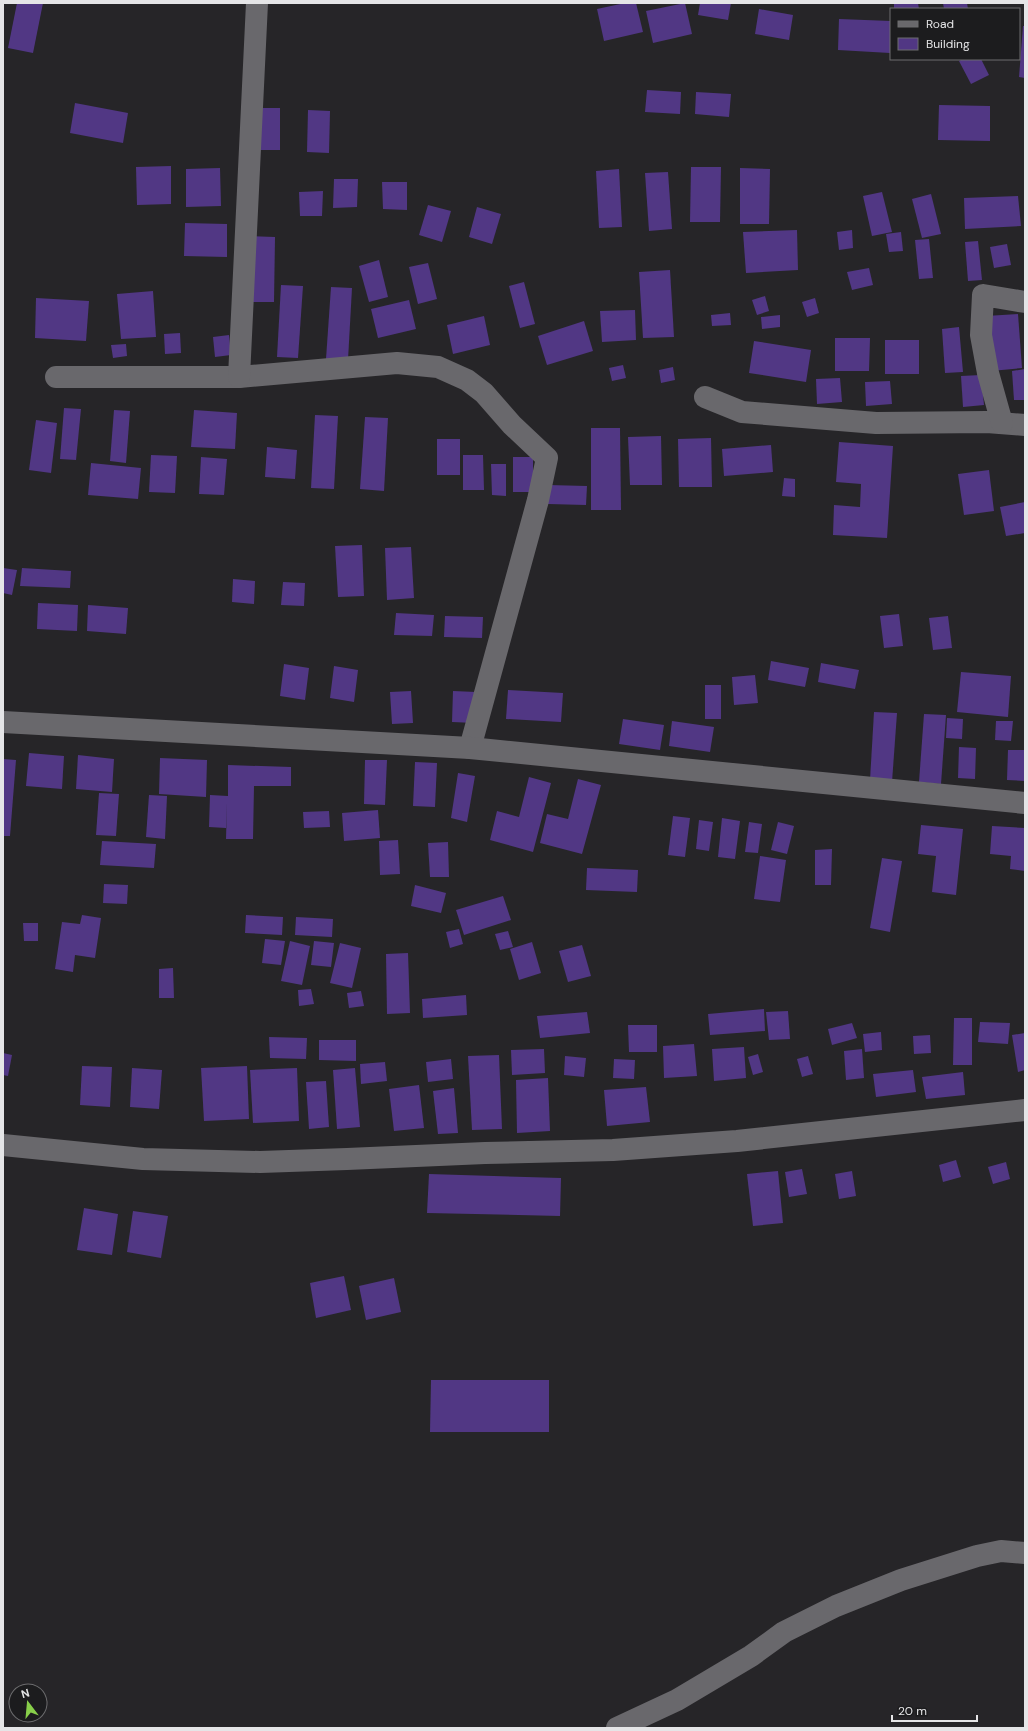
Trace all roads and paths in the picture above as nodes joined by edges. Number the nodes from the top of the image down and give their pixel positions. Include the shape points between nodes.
1 (257, 3) edge
2 (1025, 302) edge
3 (56, 377) dead end
4 (239, 377) junction
5 (705, 396) dead end
6 (1002, 423) junction
7 (1025, 425) edge
8 (3, 722) edge
9 (470, 748) junction
10 (1025, 803) edge
11 (1025, 1110) edge
12 (3, 1145) edge
13 (1025, 1553) edge
14 (617, 1728) edge

1 - 4 street
2 - 6 street via 983,295 981,335 988,373
3 - 4 street
4 - 9 street via 397,363 438,367 467,380 484,393 512,425 547,458 538,500
5 - 6 street via 742,412 876,424
6 - 7 street
8 - 9 street
9 - 10 street
11 - 12 street via 730,1142 613,1150 260,1162 143,1159
13 - 14 street via 1001,1551 977,1556 901,1580 836,1606 784,1632 751,1656 677,1700

